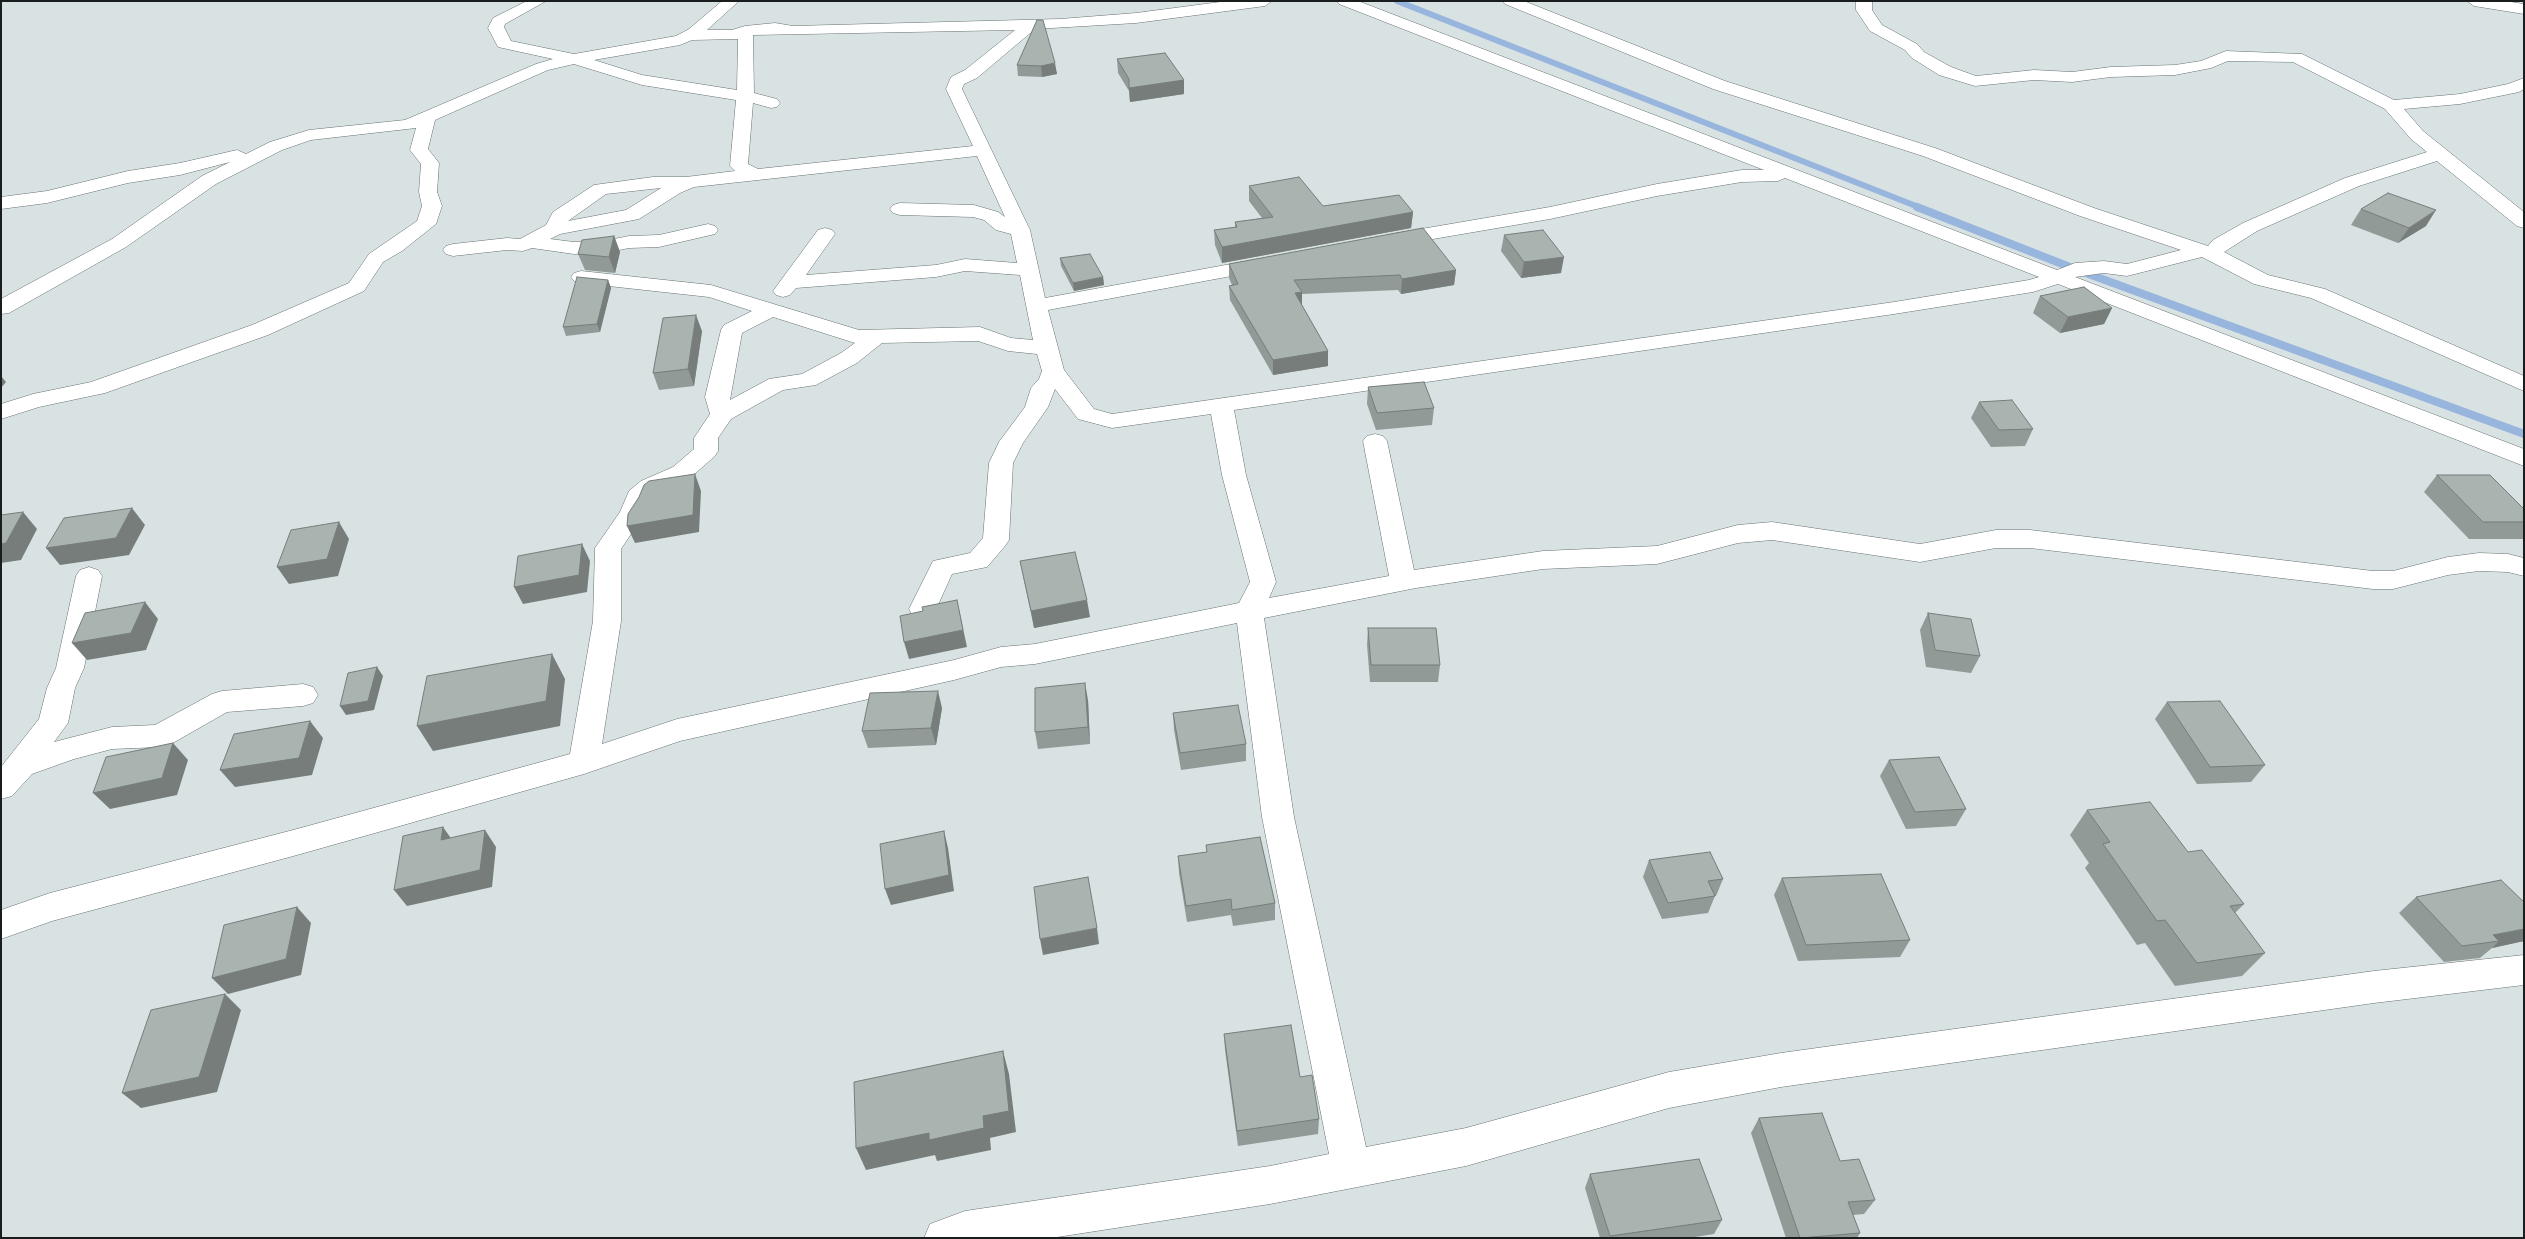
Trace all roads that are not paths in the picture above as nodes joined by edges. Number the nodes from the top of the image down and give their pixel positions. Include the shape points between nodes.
1 (539, 1) edge
2 (732, 1) edge
3 (1265, 1) edge
4 (1344, 1) edge
5 (1510, 1) edge
6 (1864, 1) edge
7 (2474, 1) edge
8 (2524, 9) edge
9 (1031, 25) junction
10 (745, 31) junction
11 (690, 35) junction
12 (574, 59) junction
13 (2520, 89) edge
14 (745, 96) junction
15 (771, 103) dead end
16 (2391, 105) junction
17 (427, 118) junction
18 (271, 149) junction
19 (984, 150) junction
20 (2440, 154) junction
21 (752, 173) junction
22 (1790, 174) junction
23 (690, 182) junction
24 (1, 203) edge
25 (900, 209) dead end
26 (2524, 222) edge
27 (554, 229) junction
28 (708, 230) dead end
29 (1020, 230) junction
30 (825, 234) dead end
31 (531, 242) junction
32 (1370, 244) edge
33 (453, 250) dead end
34 (2207, 252) junction
35 (1284, 261) edge
36 (1028, 270) junction
37 (581, 277) edge
38 (2058, 278) junction
39 (790, 282) junction
40 (1036, 306) junction
41 (1, 308) edge
42 (768, 309) junction
43 (877, 336) junction
44 (1050, 360) junction
45 (2524, 384) edge
46 (1222, 406) junction
47 (1, 412) edge
48 (722, 414) junction
49 (1375, 441) dead end
50 (2524, 458) edge
51 (2524, 567) edge
52 (89, 576) dead end
53 (1403, 582) junction
54 (923, 609) edge
55 (1249, 611) junction
56 (302, 695) dead end
57 (584, 762) junction
58 (9, 775) edge
59 (1, 925) edge
60 (2524, 970) edge
61 (1351, 1169) junction
62 (944, 1238) edge

1 - 12 street via 498,22 496,28 504,44
2 - 11 street
3 - 9 street via 1136,18
4 - 22 street
5 - 34 street via 1719,85 1929,152 2087,212
6 - 16 street via 1864,10 1876,28 1945,71 1975,81 2034,75 2072,77 2175,70 2205,65 2226,56 2296,57
7 - 8 street
9 - 10 street
9 - 19 street via 958,82 954,89
10 - 11 street via 734,36
10 - 14 street
11 - 12 street via 662,45
12 - 14 street via 642,80
12 - 17 street via 542,67
13 - 16 street via 2460,99
14 - 15 street
14 - 21 street via 739,166
16 - 20 street via 2417,135
17 - 18 street via 408,125 309,135
17 - 47 street via 418,150 430,163 428,192 432,206 426,224 376,258 357,286 260,330 97,388 33,401
18 - 24 street via 128,177 47,197
18 - 41 street via 209,180 119,243
19 - 21 street
19 - 29 street
20 - 26 street
20 - 34 street via 2352,182 2250,227
21 - 23 street
22 - 32 street via 1742,176 1657,190 1550,213
22 - 38 street
23 - 27 street via 632,215
23 - 27 street via 653,182 601,189 560,216
25 - 29 street via 974,211 991,216 1003,226
27 - 31 street
28 - 31 street via 658,241 604,247 574,248
29 - 36 street
30 - 39 street via 800,264
31 - 33 street
34 - 38 street via 2127,270 2104,267 2075,269
34 - 45 street via 2261,280 2318,293
35 - 40 street
36 - 39 street via 965,265 936,271
36 - 40 street
37 - 42 street via 705,290
38 - 46 street via 2033,286 1894,308
38 - 50 street
39 - 42 street
40 - 44 street
42 - 43 street via 858,337
42 - 48 street via 732,330 717,397
43 - 44 street via 980,334
43 - 48 street via 849,358 808,380 777,384
44 - 46 street via 1086,414 1112,421
44 - 54 street via 1050,382 1042,388 1036,407 1011,442 1001,463 996,540 978,562 942,567
46 - 55 street via 1234,475 1263,582
48 - 57 street via 706,438 706,451 682,472 638,496 632,513 608,548 607,621
49 - 53 street
51 - 53 street via 2479,562 2393,580 2373,580 2030,539 1996,539 1920,553 1772,531 1738,534 1657,555 1543,560
52 - 58 street via 70,668 60,688 53,723
53 - 55 street
55 - 57 street via 1035,654 1002,657 677,730
55 - 61 street via 1278,817
56 - 58 street via 222,702 160,736 112,738 70,748
57 - 59 street via 50,907
60 - 61 street via 2374,986 1772,1072 1669,1090 1466,1147
61 - 62 street via 1270,1185 965,1231

